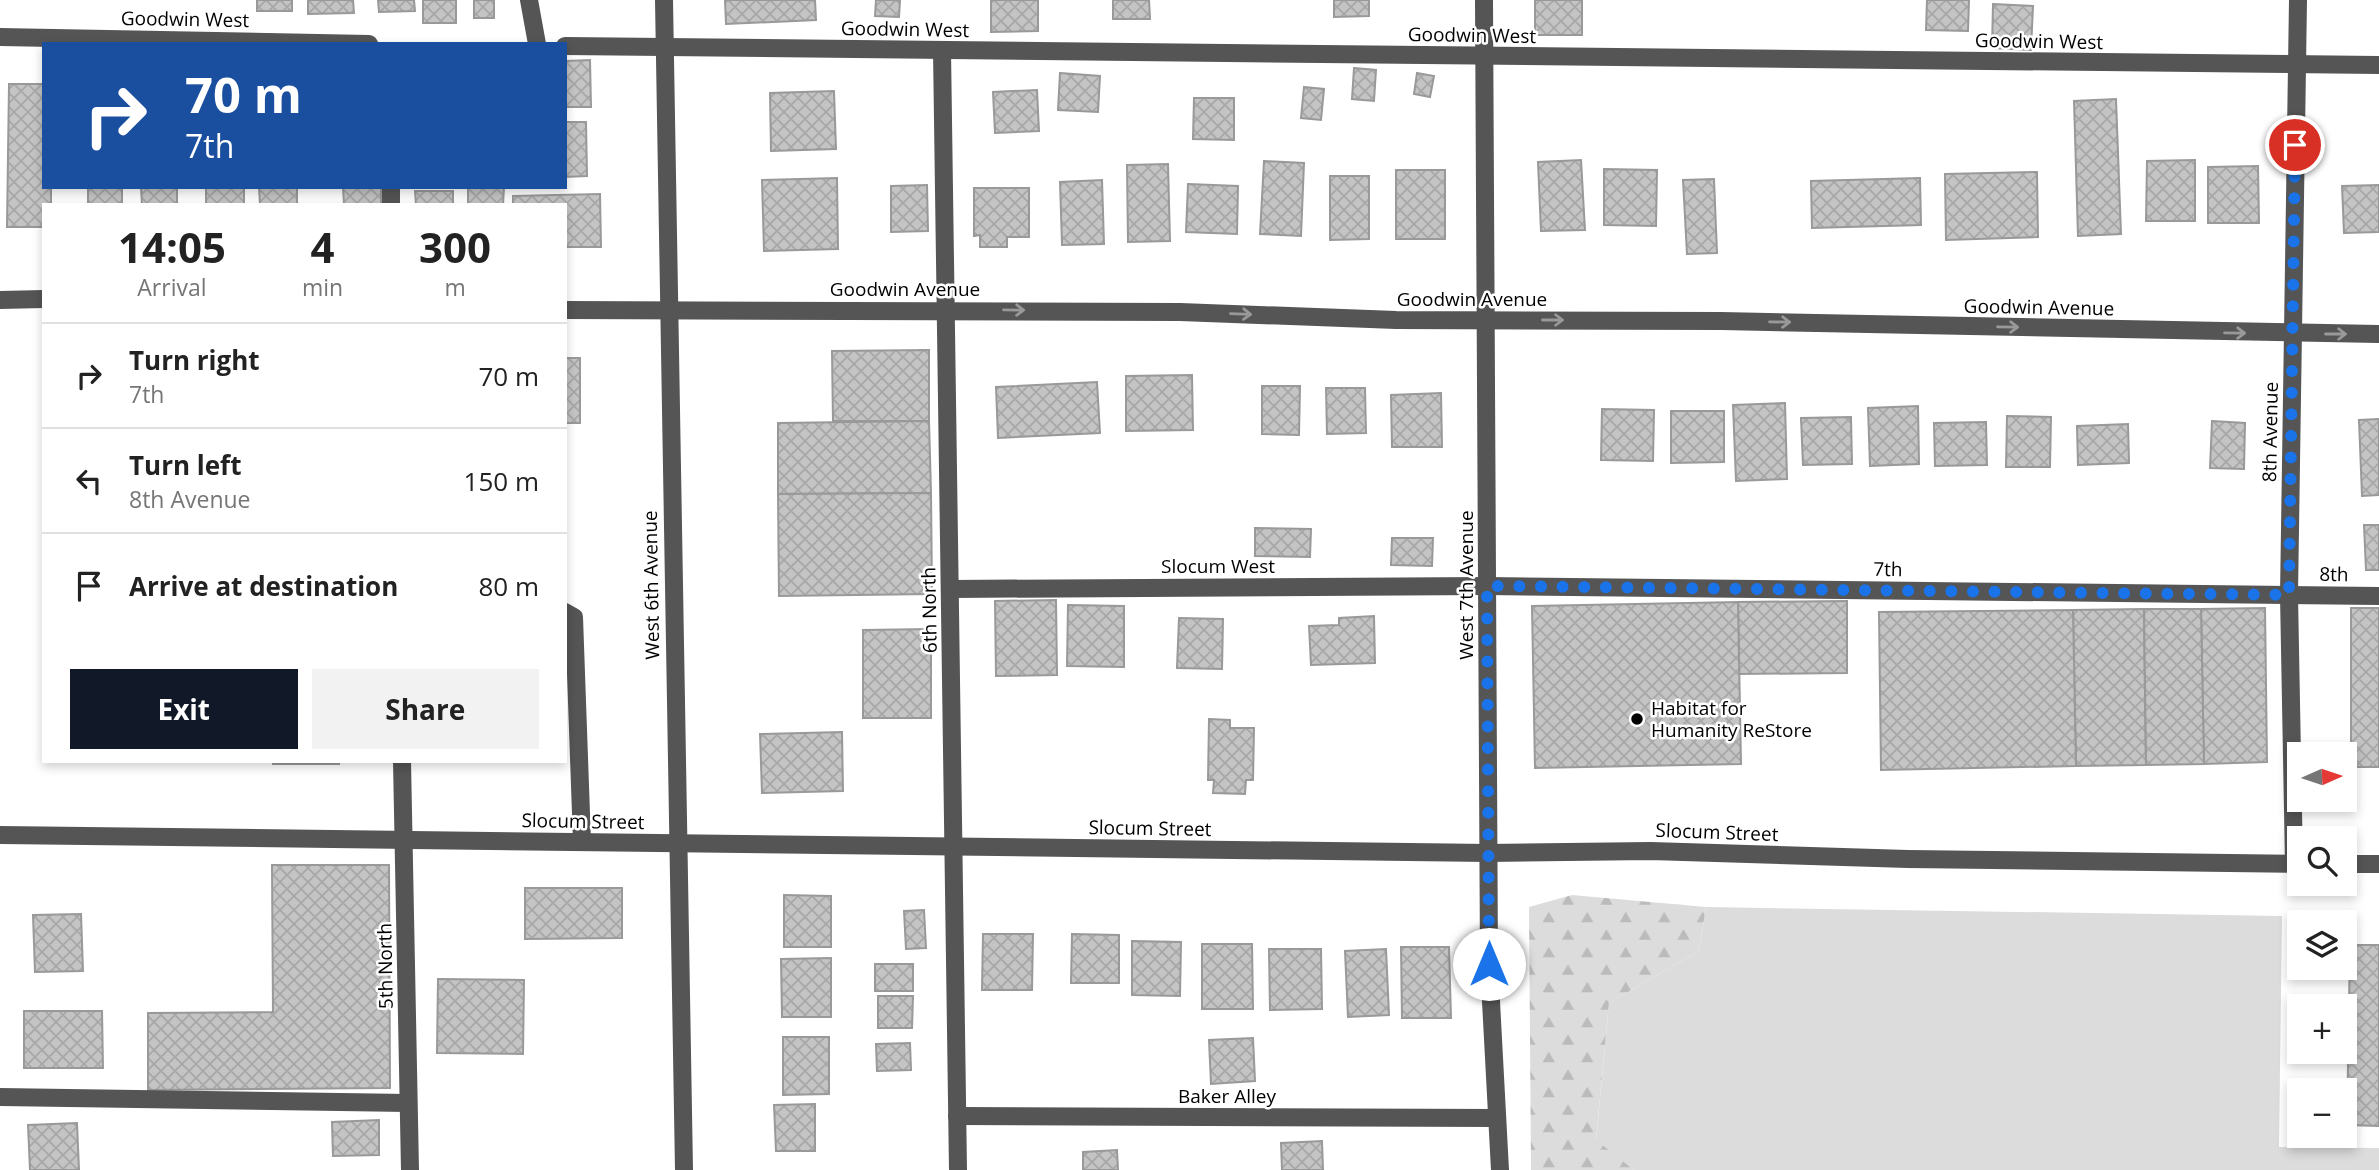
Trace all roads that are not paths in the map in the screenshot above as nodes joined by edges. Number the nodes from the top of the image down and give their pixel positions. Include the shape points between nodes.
1 (529, 0) edge
2 (664, 0) edge
3 (1484, 0) edge
4 (2298, 0) edge
5 (0, 37) edge
6 (264, 42) edge
7 (537, 42) edge
8 (567, 46) edge
9 (664, 48) junction
10 (942, 50) junction
11 (1485, 56) junction
12 (2296, 64) junction
13 (2379, 65) edge
14 (42, 299) edge
15 (0, 300) edge
16 (567, 310) edge
17 (946, 310) junction
18 (668, 311) junction
19 (1485, 320) junction
20 (2292, 334) junction
21 (2379, 334) edge
22 (1487, 586) junction
23 (950, 589) junction
24 (2289, 595) junction
25 (2379, 596) edge
26 (567, 613) edge
27 (402, 763) edge
28 (2296, 826) edge
29 (0, 835) edge
30 (404, 839) junction
31 (582, 842) junction
32 (677, 844) junction
33 (954, 847) junction
34 (1488, 853) junction
35 (2287, 864) edge
36 (2357, 864) edge
37 (2379, 864) edge
38 (0, 1097) edge
39 (408, 1103) junction
40 (957, 1116) junction
41 (1497, 1118) junction
42 (410, 1170) edge
43 (684, 1170) edge
44 (958, 1170) edge
45 (1500, 1170) edge

1 - 7 street
2 - 9 street, West 6th Avenue
3 - 11 street, West 7th Avenue
4 - 12 street, 8th Avenue
5 - 6 street, Goodwin West
8 - 9 street, Goodwin West
9 - 10 street, Goodwin West
9 - 18 street, West 6th Avenue
10 - 11 street, Goodwin West
10 - 17 street, 6th North
11 - 12 street, Goodwin West
11 - 19 street, West 7th Avenue
12 - 13 street, Goodwin West
12 - 20 street, 8th Avenue
14 - 15 street
16 - 18 street, Goodwin Avenue
17 - 18 street, Goodwin Avenue
17 -> 19 street, Goodwin Avenue
17 - 23 street, 6th North
18 - 32 street, West 6th Avenue
19 -> 20 street, Goodwin Avenue
19 - 22 street, West 7th Avenue
20 -> 21 street, Goodwin Avenue
20 - 24 street, 8th Avenue
22 - 23 street, Slocum West
22 - 24 street, 7th
22 - 34 street, West 7th Avenue
23 - 33 street, 6th North
24 - 25 street, 8th
24 - 28 street, 8th Avenue
26 - 31 street via 574,617
27 - 30 street, 5th North
29 - 30 street, Slocum Street
30 - 31 street, Slocum Street
30 - 39 street, 5th North
31 - 32 street, Slocum Street
32 - 33 street, Slocum Street
32 - 43 street, West 6th Avenue
33 - 34 street, Slocum Street
33 - 40 street, 6th North
34 - 35 street, Slocum Street via 1651,851
34 - 41 street, West 7th Avenue
36 - 37 street
38 - 39 street
39 - 42 street, 5th North
40 - 41 street, Baker Alley
40 - 44 street, 6th North
41 - 45 street, West 7th Avenue

